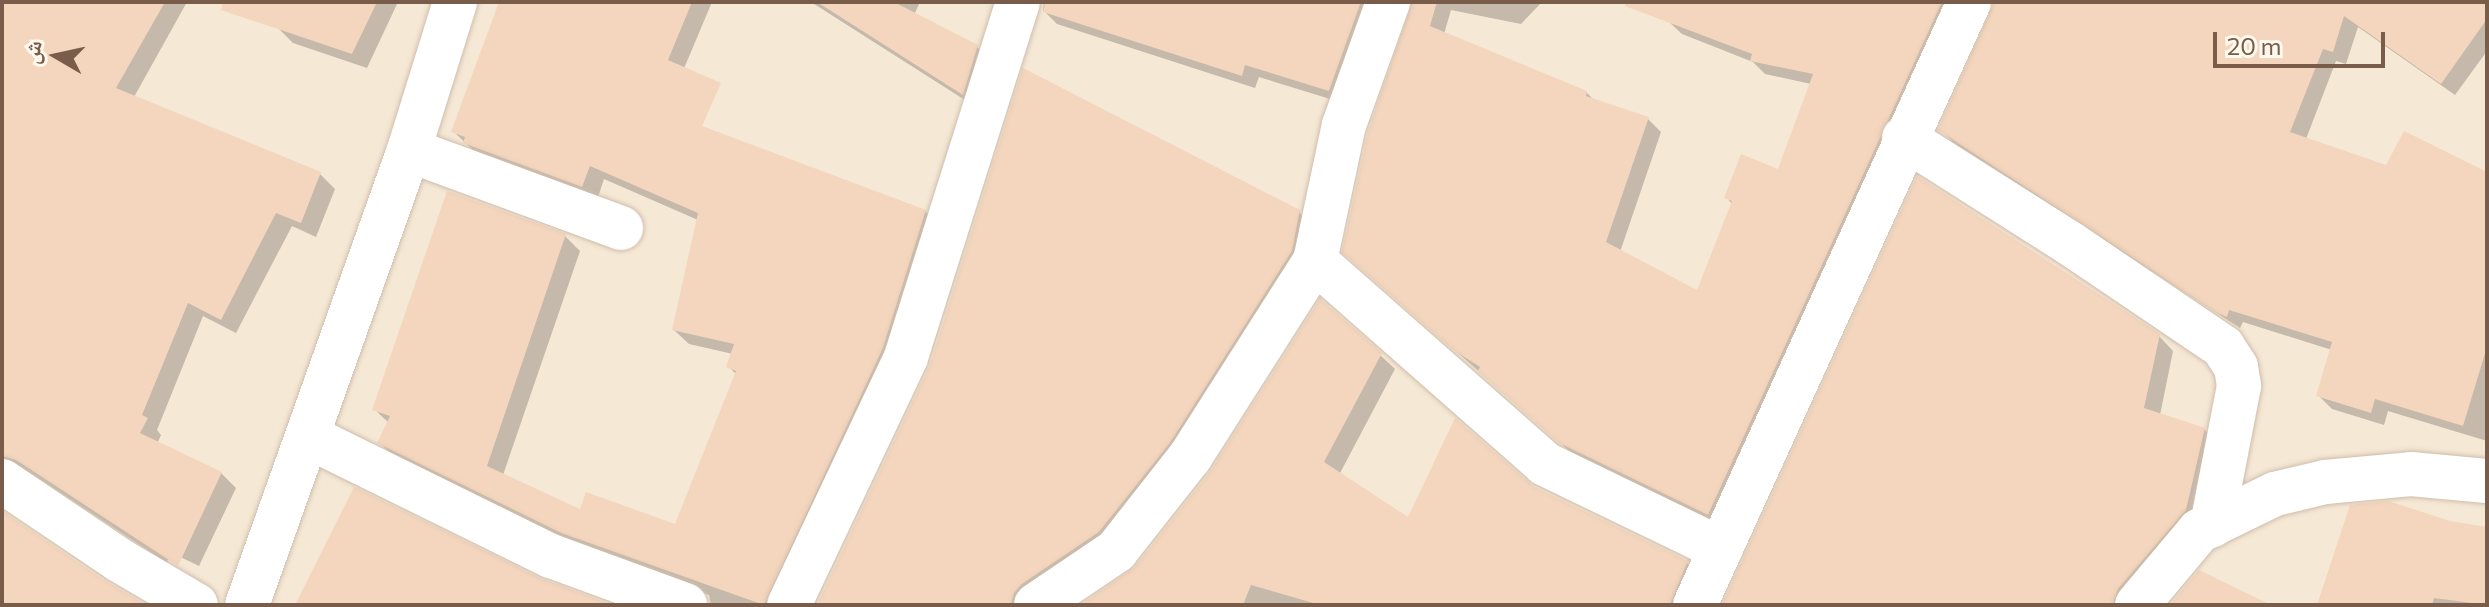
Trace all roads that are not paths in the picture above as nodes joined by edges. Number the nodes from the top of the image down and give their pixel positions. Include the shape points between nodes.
1 (455, 2) edge
2 (1018, 2) edge
3 (1388, 2) edge
4 (1969, 2) edge
5 (1904, 138) junction
6 (409, 150) junction
7 (621, 228) dead end
8 (1315, 261) junction
9 (309, 437) junction
10 (2, 481) edge
11 (2487, 481) edge
12 (2212, 525) junction
13 (1721, 549) junction
14 (196, 605) edge
15 (247, 605) edge
16 (685, 605) edge
17 (789, 605) edge
18 (1036, 605) edge
19 (1695, 605) edge
20 (2137, 605) edge

1 - 6 street
2 - 17 street via 906,357
3 - 8 street via 1344,125
4 - 5 street
5 - 12 street via 2223,347 2236,367 2239,386
5 - 13 street
6 - 7 street
6 - 9 street
8 - 13 street via 1545,464
8 - 18 street via 1190,457 1116,551
9 - 15 street
9 - 16 street via 551,556
10 - 14 street
11 - 12 street via 2411,474 2325,482 2275,494
12 - 20 street via 2199,531
13 - 19 street

